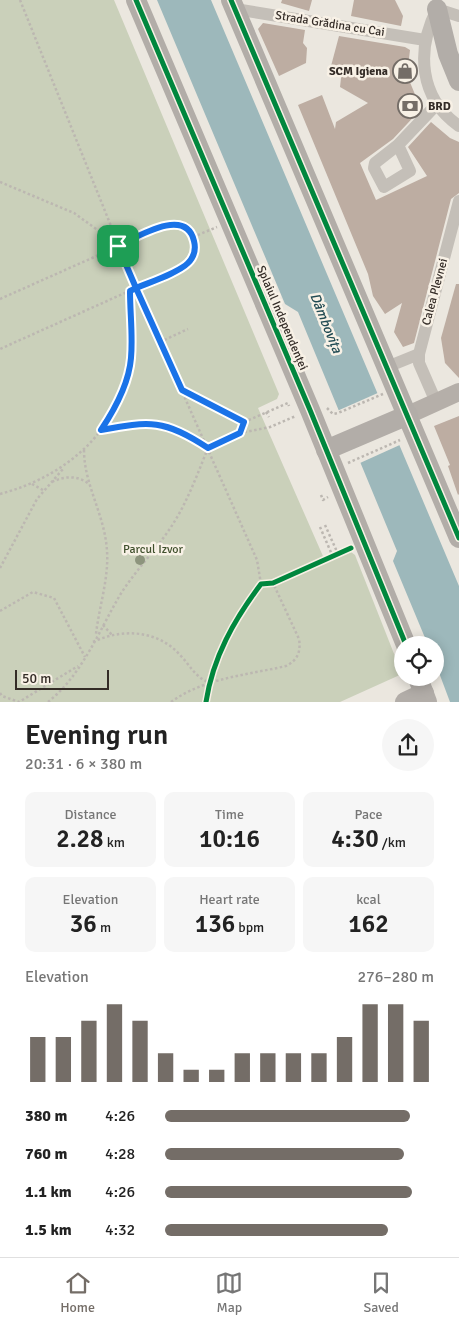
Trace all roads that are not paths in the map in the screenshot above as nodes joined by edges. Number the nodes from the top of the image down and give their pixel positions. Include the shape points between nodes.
1 (136, 0) edge
2 (233, 5) edge
3 (434, 5) edge
4 (459, 16) edge
5 (459, 32) edge
6 (425, 40) junction
7 (459, 81) edge
8 (437, 104) junction
9 (459, 126) edge
10 (398, 145) dead end
11 (459, 201) edge
12 (419, 354) junction
13 (387, 367) junction
14 (459, 392) edge
15 (436, 402) junction
16 (403, 417) junction
17 (326, 450) junction
18 (459, 538) edge
19 (402, 636) edge
20 (423, 691) edge
21 (405, 702) edge

1 - 17 main road, Splaiul Independenței
2 - 6 street, Strada Grădina cu Cai
2 - 13 main road
3 - 4 street
3 - 5 main road
3 - 6 street
3 - 7 main road
6 - 8 street via 425,76
8 - 9 street
8 - 10 street
11 - 12 street, Calea Plevnei
12 - 13 street
12 - 15 street, Calea Plevnei via 419,363
13 - 16 main road
14 - 15 main road
15 - 16 main road
16 - 17 main road
16 - 18 main road
17 - 19 main road, Splaiul Independenței
20 - 21 main road

